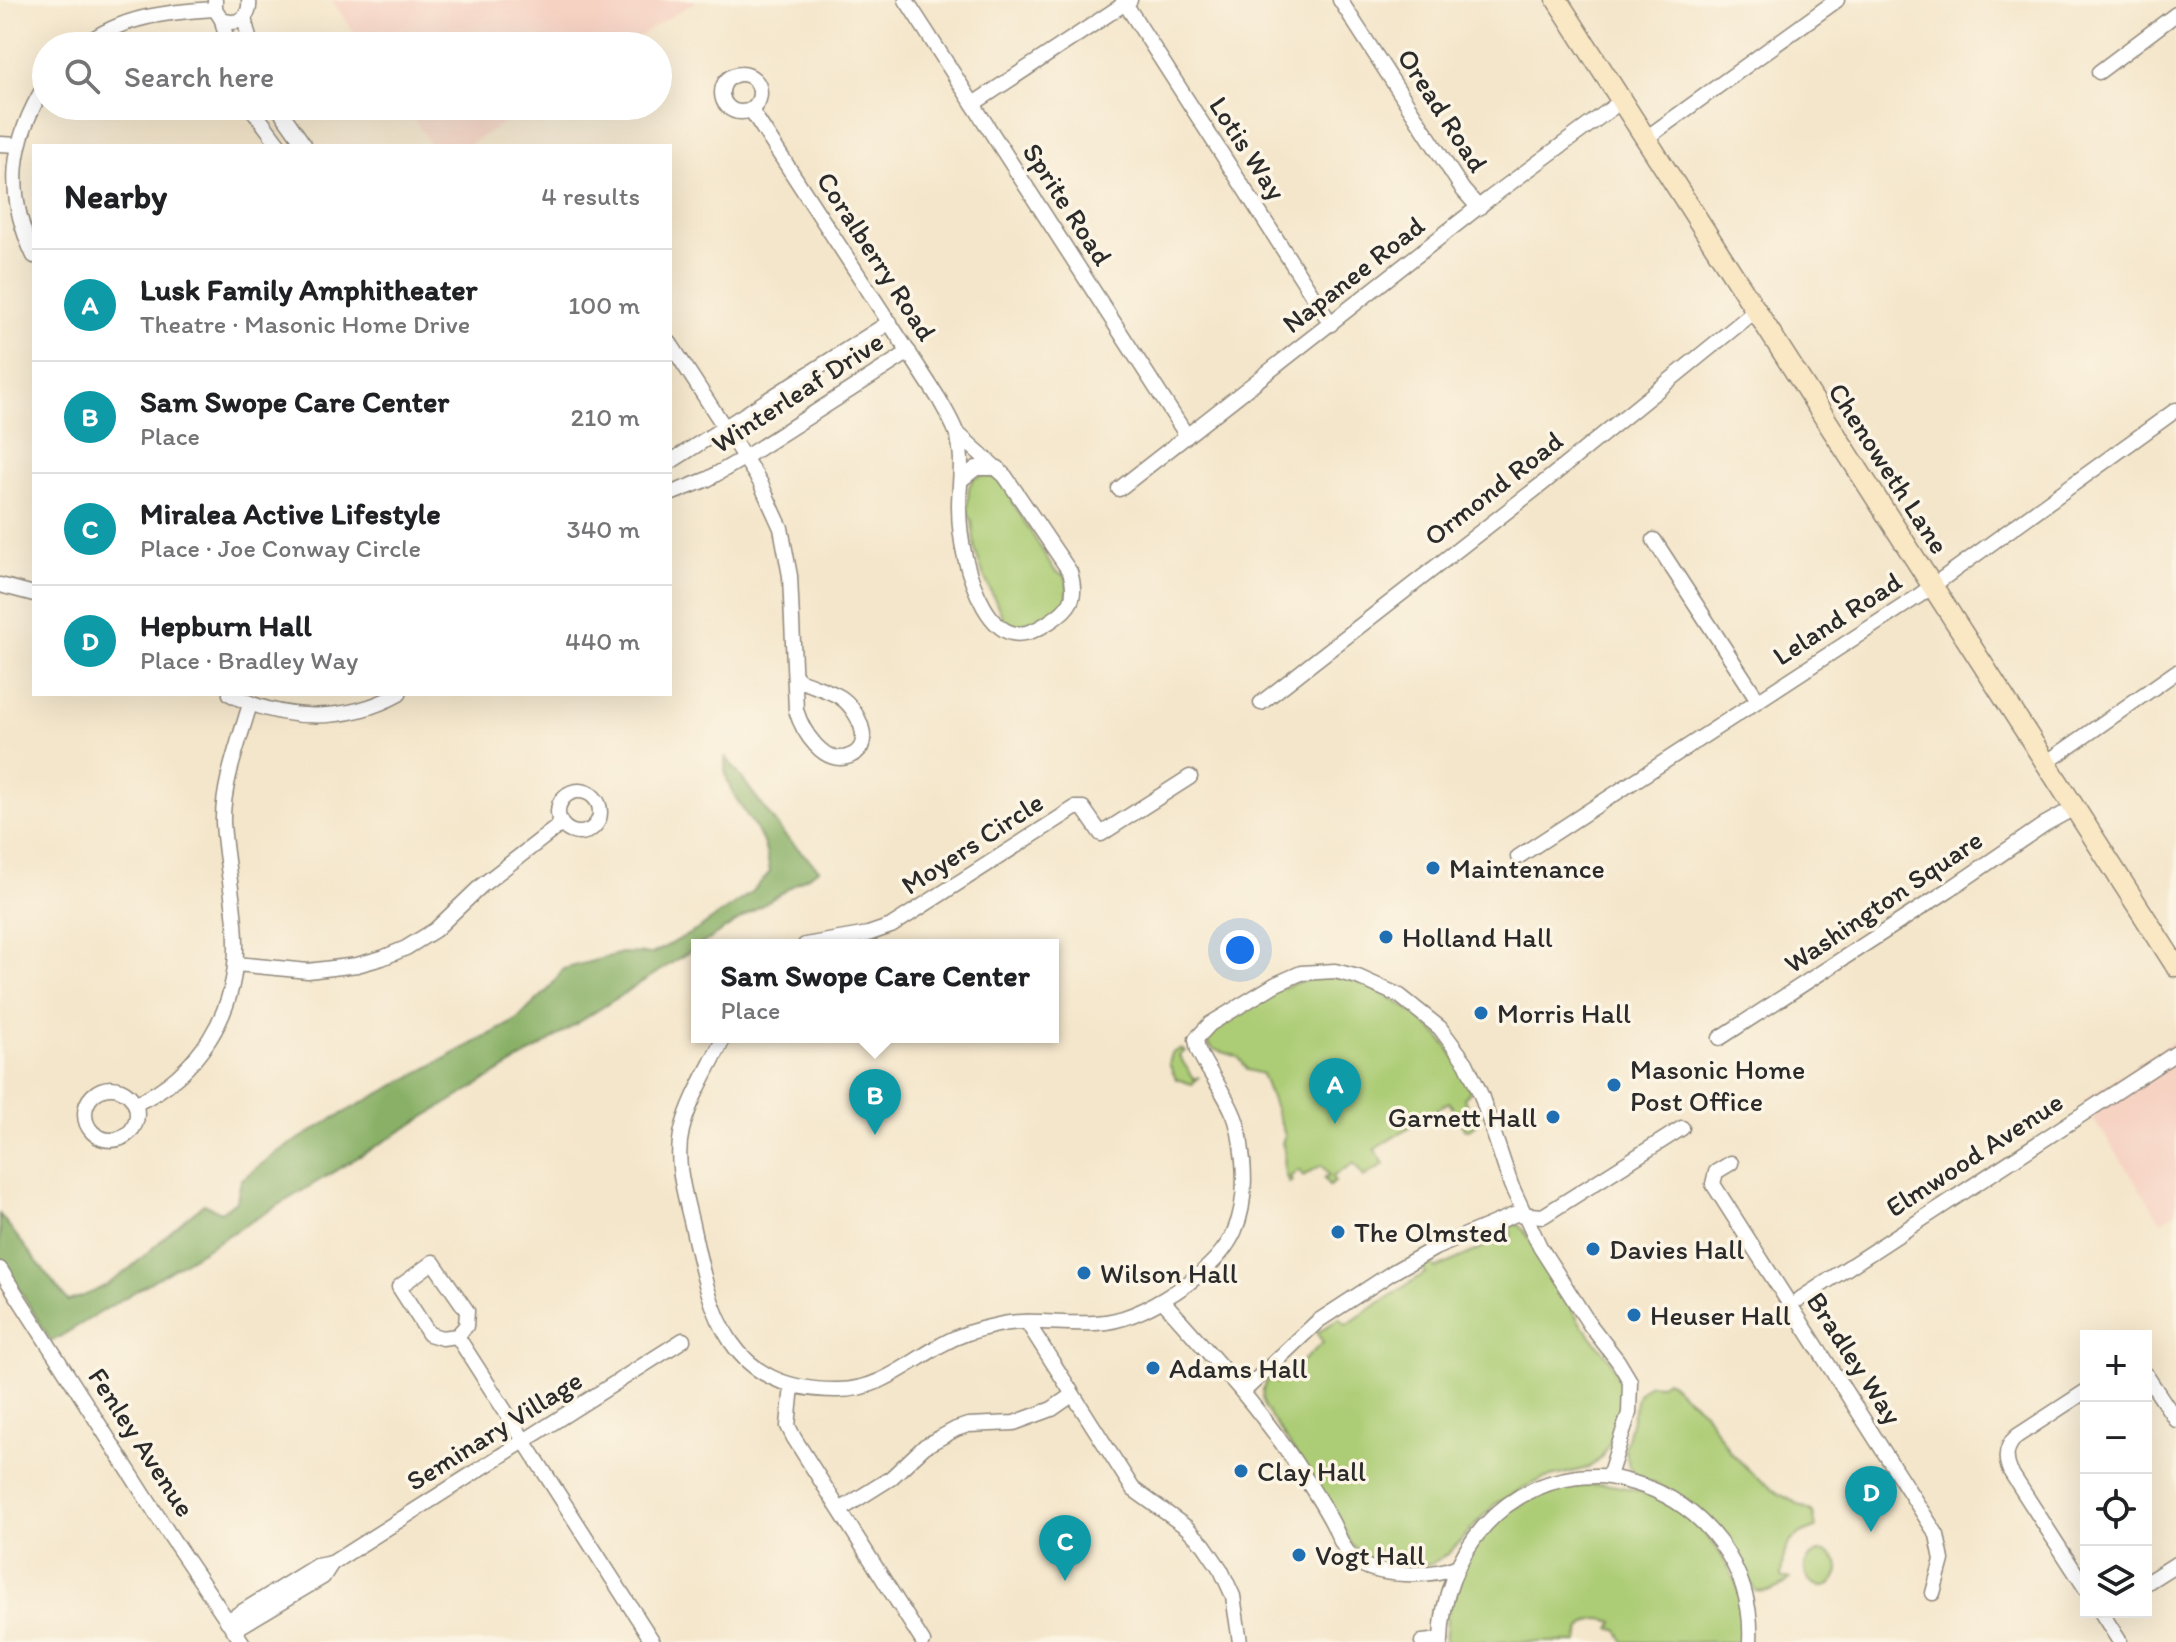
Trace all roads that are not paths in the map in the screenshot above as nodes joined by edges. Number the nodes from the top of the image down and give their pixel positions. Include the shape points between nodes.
1 (249, 0) edge
2 (906, 0) edge
3 (1340, 0) edge
4 (1557, 0) edge
5 (1837, 0) edge
6 (1126, 1) edge
7 (217, 10) edge
8 (244, 18) junction
9 (2174, 18) edge
10 (105, 32) edge
11 (224, 32) edge
12 (248, 32) edge
13 (2099, 72) dead end
14 (1620, 102) junction
15 (973, 104) junction
16 (32, 108) edge
17 (751, 110) dead end
18 (259, 120) edge
19 (287, 120) edge
20 (294, 130) junction
21 (1645, 139) junction
22 (0, 144) edge
23 (275, 144) edge
24 (277, 144) edge
25 (304, 144) edge
26 (19, 145) junction
27 (7, 181) edge
28 (1479, 208) junction
29 (32, 252) edge
30 (1755, 311) junction
31 (890, 322) junction
32 (1331, 324) junction
33 (672, 346) edge
34 (909, 352) junction
35 (2176, 410) edge
36 (725, 429) junction
37 (956, 432) junction
38 (1187, 436) junction
39 (744, 458) junction
40 (672, 461) edge
41 (998, 468) junction
42 (961, 480) junction
43 (1119, 489) dead end
44 (672, 493) edge
45 (1654, 540) dead end
46 (0, 585) edge
47 (1931, 586) junction
48 (32, 593) edge
49 (2176, 672) edge
50 (795, 675) junction
51 (234, 696) edge
52 (394, 696) edge
53 (1758, 700) junction
54 (1261, 703) dead end
55 (250, 704) junction
56 (2046, 763) junction
57 (1190, 777) dead end
58 (2074, 808) junction
59 (561, 824) dead end
60 (1518, 857) dead end
61 (839, 939) edge
62 (2170, 944) edge
63 (236, 964) junction
64 (2176, 966) edge
65 (1720, 1038) dead end
66 (721, 1043) edge
67 (2176, 1053) edge
68 (135, 1104) dead end
69 (1682, 1128) dead end
70 (1731, 1163) dead end
71 (1526, 1216) junction
72 (0, 1269) edge
73 (1800, 1299) dead end
74 (1163, 1301) junction
75 (1027, 1322) junction
76 (457, 1336) junction
77 (683, 1340) dead end
78 (2152, 1384) edge
79 (792, 1386) junction
80 (1243, 1392) junction
81 (1072, 1395) junction
82 (2080, 1395) edge
83 (2176, 1420) edge
84 (525, 1441) junction
85 (1609, 1476) junction
86 (840, 1510) junction
87 (2176, 1564) edge
88 (1456, 1567) junction
89 (2152, 1579) edge
90 (2080, 1580) edge
91 (1933, 1593) dead end
92 (2105, 1618) edge
93 (234, 1631) edge
94 (1441, 1641) edge
95 (653, 1642) edge
96 (923, 1642) edge
97 (1240, 1642) edge
98 (1422, 1642) edge
99 (1750, 1642) edge
100 (2120, 1642) edge

1 - 8 street
2 - 15 street, Sprite Road
3 - 28 street, Oread Road
4 - 14 main road, Chenoweth Lane
5 - 21 street
6 - 15 street
6 - 32 street, Lotis Way
7 - 8 street via 236,23
7 - 10 street via 133,20
7 - 11 street
8 - 12 street
9 - 13 street
14 - 21 main road, Chenoweth Lane
14 - 28 street, Napanee Road
15 - 38 street, Sprite Road
16 - 26 street
17 - 31 street, Coralberry Road
18 - 23 street
19 - 20 street
20 - 24 street
20 - 25 street
21 - 30 main road, Chenoweth Lane
22 - 26 street
26 - 27 street
27 - 29 street
28 - 32 street, Napanee Road
30 - 47 main road, Chenoweth Lane
30 - 54 street, Ormond Road
31 - 34 street, Coralberry Road
31 - 36 street, Winterleaf Drive
32 - 38 street, Napanee Road
33 - 36 street
34 - 37 street, Coralberry Road
34 - 39 street, Winterleaf Drive
35 - 47 street, Leland Road
36 - 39 street
36 - 40 street, Winterleaf Drive
37 - 41 street, Coralberry Road
37 - 42 street, Coralberry Road
38 - 43 street, Napanee Road
39 - 44 street, Winterleaf Drive
39 - 50 street via 781,528 790,576
41 - 42 street via 976,468
41 - 42 street, Coralberry Road via 1074,583 1071,605 1034,632 1009,633 984,607 963,546
45 - 53 street
46 - 48 street
47 - 53 street, Leland Road
47 - 56 main road, Chenoweth Lane
49 - 56 street
50 - 50 street via 800,725 825,753 851,756 863,736 850,706
51 - 55 street
52 - 55 street via 366,708 321,716
53 - 60 street, Leland Road
55 - 63 street via 223,820
56 - 58 main road, Chenoweth Lane
57 - 61 street, Moyers Circle via 1101,834 1083,808 1075,808 891,926
58 - 62 main road, Chenoweth Lane
58 - 65 street, Washington Square
59 - 63 street via 481,886 435,930 406,948 333,969
62 - 64 main road, Chenoweth Lane
63 - 68 street via 229,999 207,1045 174,1081
66 - 79 street via 682,1131 681,1175 705,1290 718,1321 760,1373
67 - 73 street, Elmwood Avenue
69 - 71 street via 1543,1216
70 - 91 street, Bradley Way via 1716,1172 1713,1184 1937,1535 1942,1560
71 - 74 street via 1481,1095 1440,1028 1408,1001 1358,977 1335,971 1301,973 1205,1028 1196,1039 1233,1113 1244,1196 1241,1218 1224,1251
71 - 80 street via 1516,1214 1435,1248 1359,1293 1318,1321
71 - 85 street via 1564,1286 1630,1381 1629,1413
72 - 93 street, Fenley Avenue
74 - 75 street via 1103,1323
74 - 80 street
75 - 79 street via 967,1333 874,1384 837,1390
75 - 81 street
76 - 76 street via 466,1326 467,1311 433,1262 399,1287 429,1334
76 - 84 street
77 - 84 street, Seminary Village
78 - 83 street
79 - 86 street via 788,1426
80 - 88 street via 1302,1473 1354,1560 1383,1573
81 - 86 street via 1014,1423 956,1429
81 - 97 street via 1134,1491 1186,1527 1212,1558 1233,1596
82 - 90 street via 2014,1439 2006,1456 2010,1471
84 - 93 street, Seminary Village
84 - 95 street
85 - 88 street via 1568,1479 1513,1501 1470,1541
85 - 99 street via 1678,1502 1720,1540 1748,1604
86 - 96 street
87 - 89 street
88 - 94 street via 1442,1615
92 - 100 street
94 - 98 street

